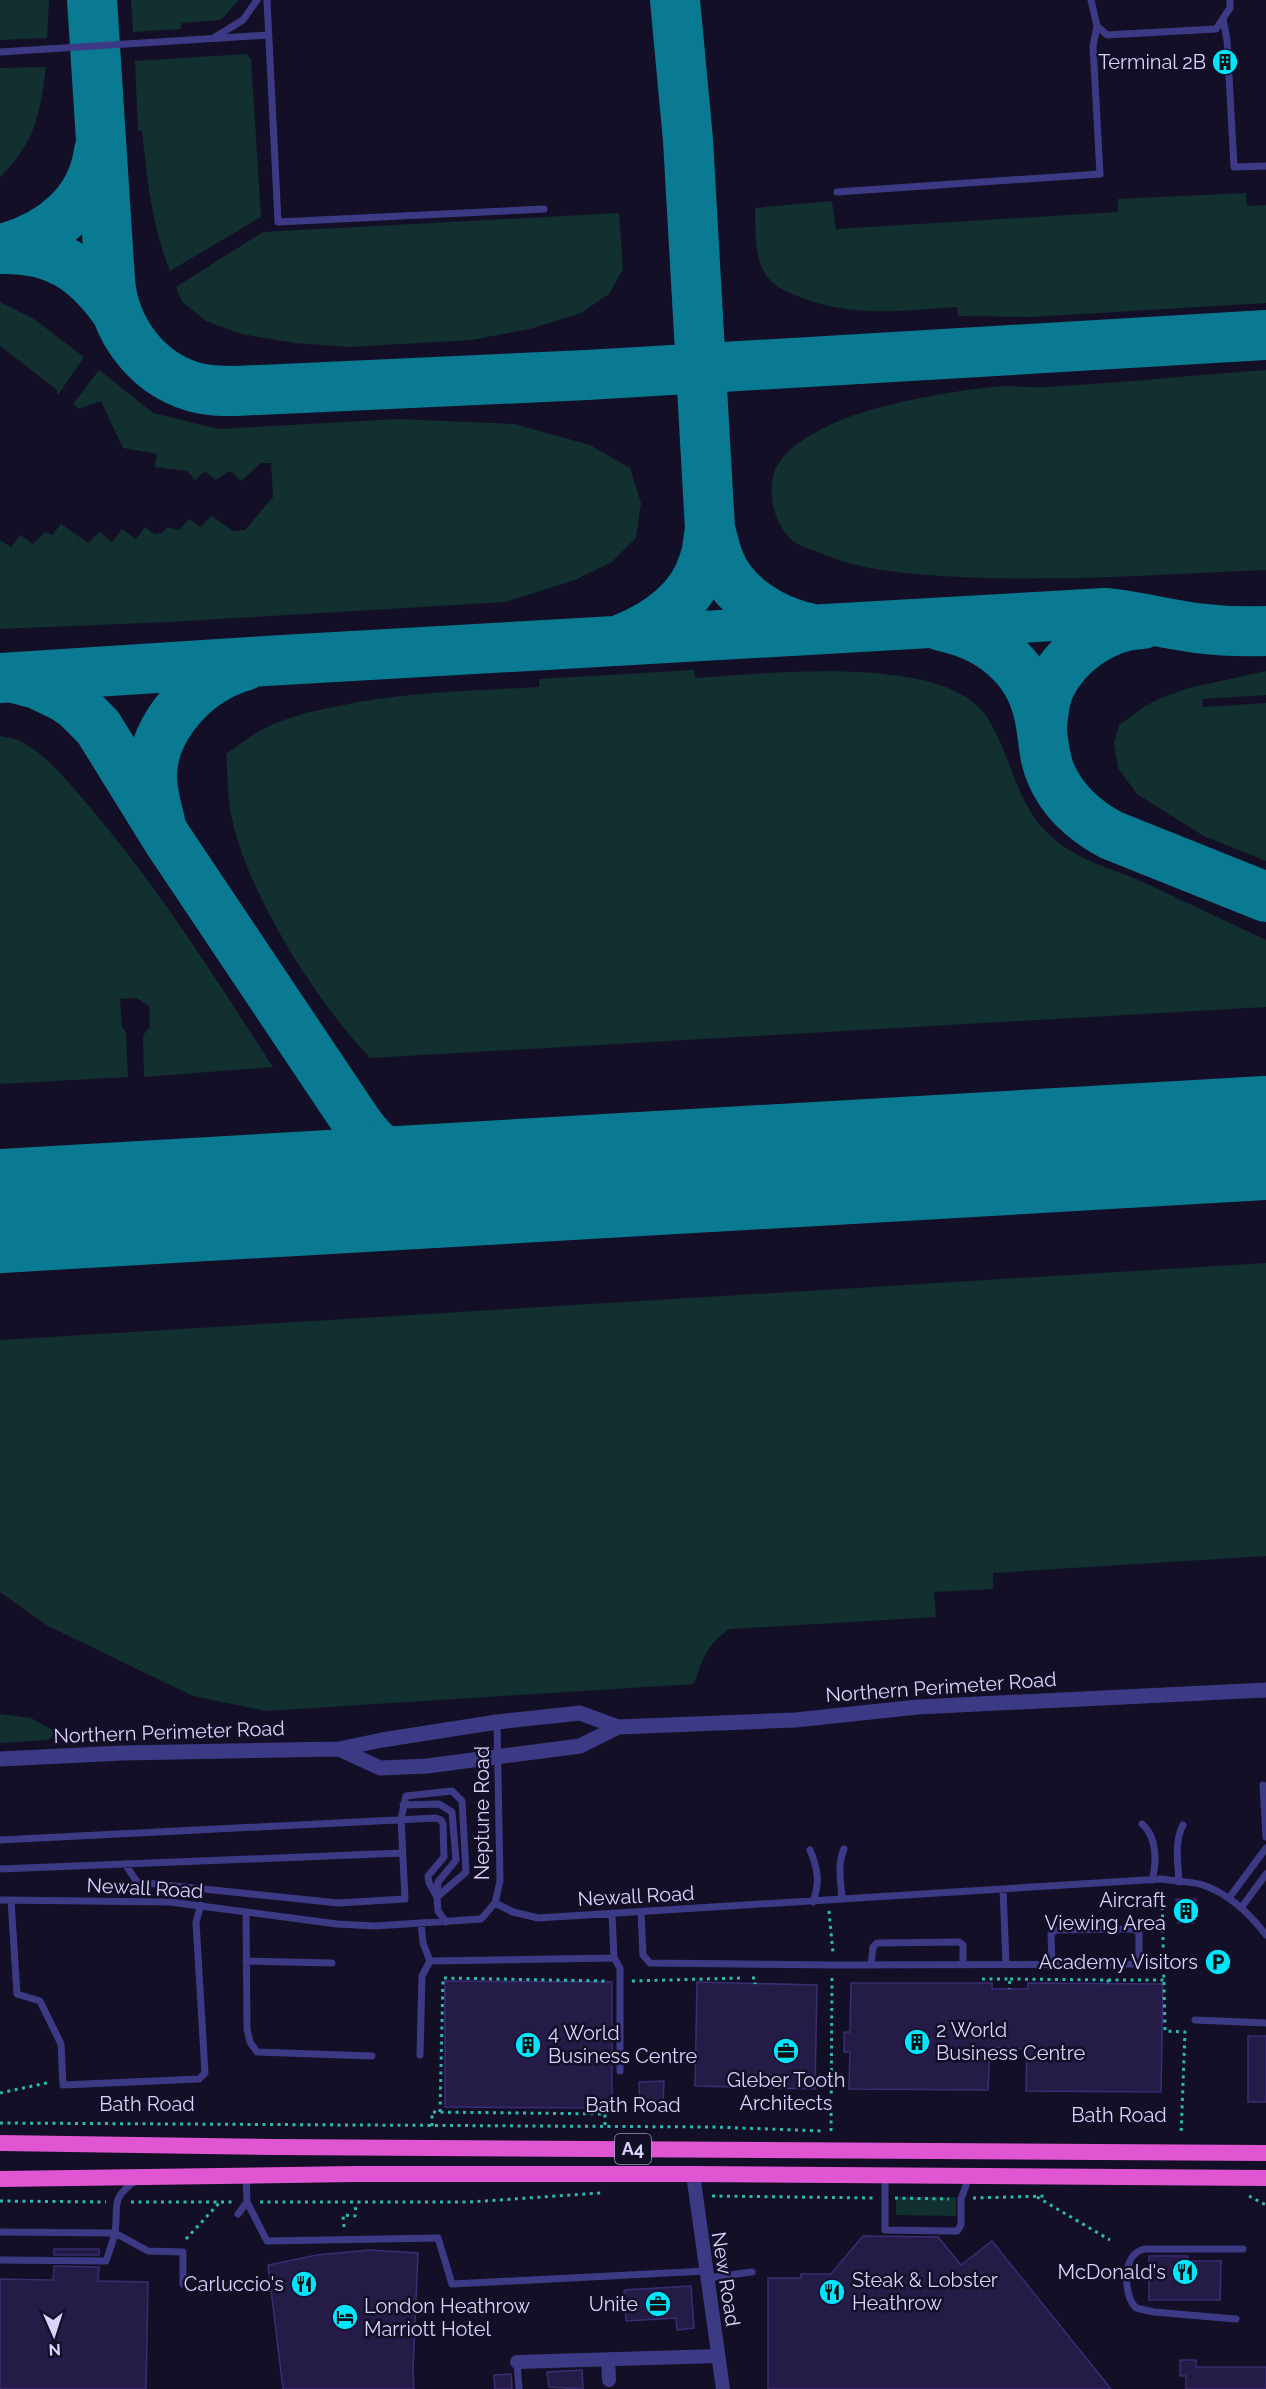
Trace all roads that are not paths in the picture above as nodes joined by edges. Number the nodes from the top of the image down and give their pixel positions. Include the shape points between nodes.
1 (257, 0) edge
2 (267, 0) edge
3 (1091, 0) edge
4 (1230, 0) edge
5 (1223, 19) junction
6 (1097, 26) junction
7 (268, 35) junction
8 (211, 39) junction
9 (0, 52) edge
10 (1266, 166) edge
11 (837, 192) dead end
12 (543, 209) dead end
13 (1266, 1690) edge
14 (497, 1722) junction
15 (618, 1727) junction
16 (339, 1749) junction
17 (499, 1756) junction
18 (0, 1759) edge
19 (1263, 1785) dead end
20 (403, 1805) junction
21 (401, 1819) junction
22 (1142, 1824) dead end
23 (1183, 1825) dead end
24 (1266, 1837) edge
25 (0, 1840) edge
26 (1266, 1848) edge
27 (844, 1849) dead end
28 (810, 1850) dead end
29 (402, 1853) junction
30 (125, 1864) junction
31 (0, 1869) edge
32 (1266, 1874) edge
33 (1156, 1880) junction
34 (1179, 1882) junction
35 (1003, 1888) junction
36 (437, 1897) junction
37 (1229, 1898) junction
38 (843, 1899) junction
39 (0, 1900) edge
40 (11, 1900) junction
41 (813, 1902) junction
42 (495, 1903) junction
43 (201, 1905) junction
44 (1241, 1908) junction
45 (246, 1912) junction
46 (641, 1913) junction
47 (612, 1915) junction
48 (446, 1922) junction
49 (421, 1923) junction
50 (1266, 1935) edge
51 (614, 1958) junction
52 (246, 1961) junction
53 (430, 1961) junction
54 (332, 1963) dead end
55 (963, 1963) junction
56 (1006, 1964) junction
57 (1052, 1964) junction
58 (871, 1965) junction
59 (1195, 2020) dead end
60 (1266, 2023) edge
61 (420, 2055) dead end
62 (372, 2056) dead end
63 (620, 2071) dead end
64 (0, 2143) edge
65 (1266, 2153) edge
66 (693, 2174) junction
67 (246, 2176) junction
68 (885, 2176) junction
69 (969, 2177) junction
70 (139, 2178) junction
71 (0, 2179) edge
72 (1265, 2180) edge
73 (247, 2202) junction
74 (238, 2214) dead end
75 (0, 2232) edge
76 (115, 2233) junction
77 (1243, 2249) dead end
78 (0, 2260) edge
79 (752, 2272) dead end
80 (706, 2275) junction
81 (183, 2284) dead end
82 (1236, 2319) dead end
83 (718, 2356) junction
84 (608, 2359) junction
85 (517, 2362) joint
86 (609, 2380) dead end
87 (519, 2389) edge
88 (723, 2389) edge

1 - 8 lane via 243,20
2 - 7 lane
3 - 6 lane
4 - 5 lane
5 - 6 lane via 1216,29 1107,35
5 - 10 lane via 1234,167
6 - 11 lane via 1093,46 1100,174
7 - 8 lane
7 - 12 lane via 278,222
8 - 9 lane
13 - 15 street, Northern Perimeter Road via 918,1707 795,1720
14 - 15 street, Northern Perimeter Road via 580,1713
14 - 16 street, Northern Perimeter Road
14 - 17 lane, Neptune Road
15 - 17 street, Northern Perimeter Road via 580,1746
16 - 17 street, Northern Perimeter Road via 380,1768
16 - 18 street, Northern Perimeter Road
17 - 42 lane, Neptune Road via 500,1881
19 - 24 lane
20 - 21 lane
20 - 36 lane via 439,1804 452,1812 456,1860 438,1882
20 - 36 lane via 406,1796 452,1791 462,1801 466,1872
21 - 25 lane
21 - 29 lane
21 - 36 lane via 436,1818 443,1824 444,1857 428,1876
22 - 33 lane via 1153,1842
23 - 34 lane via 1177,1851
26 - 37 lane
27 - 38 lane via 840,1857
28 - 41 lane via 819,1886
29 - 30 lane
29 - 30 lane via 405,1899 338,1903 137,1882
30 - 31 lane
32 - 44 lane
33 - 34 lane, Newall Road
33 - 35 lane, Newall Road
34 - 37 lane, Newall Road via 1203,1885
35 - 38 lane, Newall Road
35 - 56 lane
36 - 48 lane via 438,1911
37 - 44 lane, Newall Road
38 - 41 lane, Newall Road
39 - 40 lane, Newall Road
40 - 43 lane, Newall Road
40 - 43 lane via 17,1994 40,2001 61,2044 63,2085 198,2079 205,2073 196,1922
41 - 46 lane, Newall Road
42 - 47 lane, Newall Road via 537,1918
42 - 48 lane, Newall Road via 481,1919
43 - 45 lane, Newall Road
44 - 50 lane, Newall Road
45 - 49 lane, Newall Road via 337,1924
45 - 52 lane
46 - 47 lane, Newall Road
46 - 58 lane via 643,1955 650,1963
47 - 51 lane
48 - 49 lane, Newall Road
49 - 53 lane
51 - 53 lane
51 - 63 lane via 620,1968
52 - 54 lane
52 - 62 lane via 247,2029 257,2052
53 - 61 lane via 422,1976
55 - 56 lane
55 - 58 lane
55 - 58 lane via 960,1942 912,1942 877,1943
56 - 57 lane
57 - 57 lane via 1139,1964 1139,1933 1134,1929 1055,1930 1051,1934
59 - 60 lane
64 - 65 highway, Bath Road / A4
66 - 67 highway, A4
66 - 68 highway, A4
66 - 80 street, New Road
67 - 70 highway, A4
67 - 73 lane
68 - 69 highway, A4
68 - 69 lane via 885,2230 949,2231 957,2231 961,2225 961,2199
69 - 72 highway, A4
70 - 71 highway, A4
70 - 76 lane via 122,2190 116,2202
73 - 74 lane
73 - 80 lane via 267,2241 438,2238 452,2283
75 - 76 lane
76 - 78 lane via 106,2261
76 - 81 lane via 148,2251 183,2252
77 - 82 lane via 1144,2249 1132,2256 1128,2267 1128,2296 1136,2308 1154,2313
79 - 80 lane
80 - 83 street, New Road
83 - 84 street
83 - 88 street, New Road
84 - 85 street
84 - 86 street
85 - 87 lane

